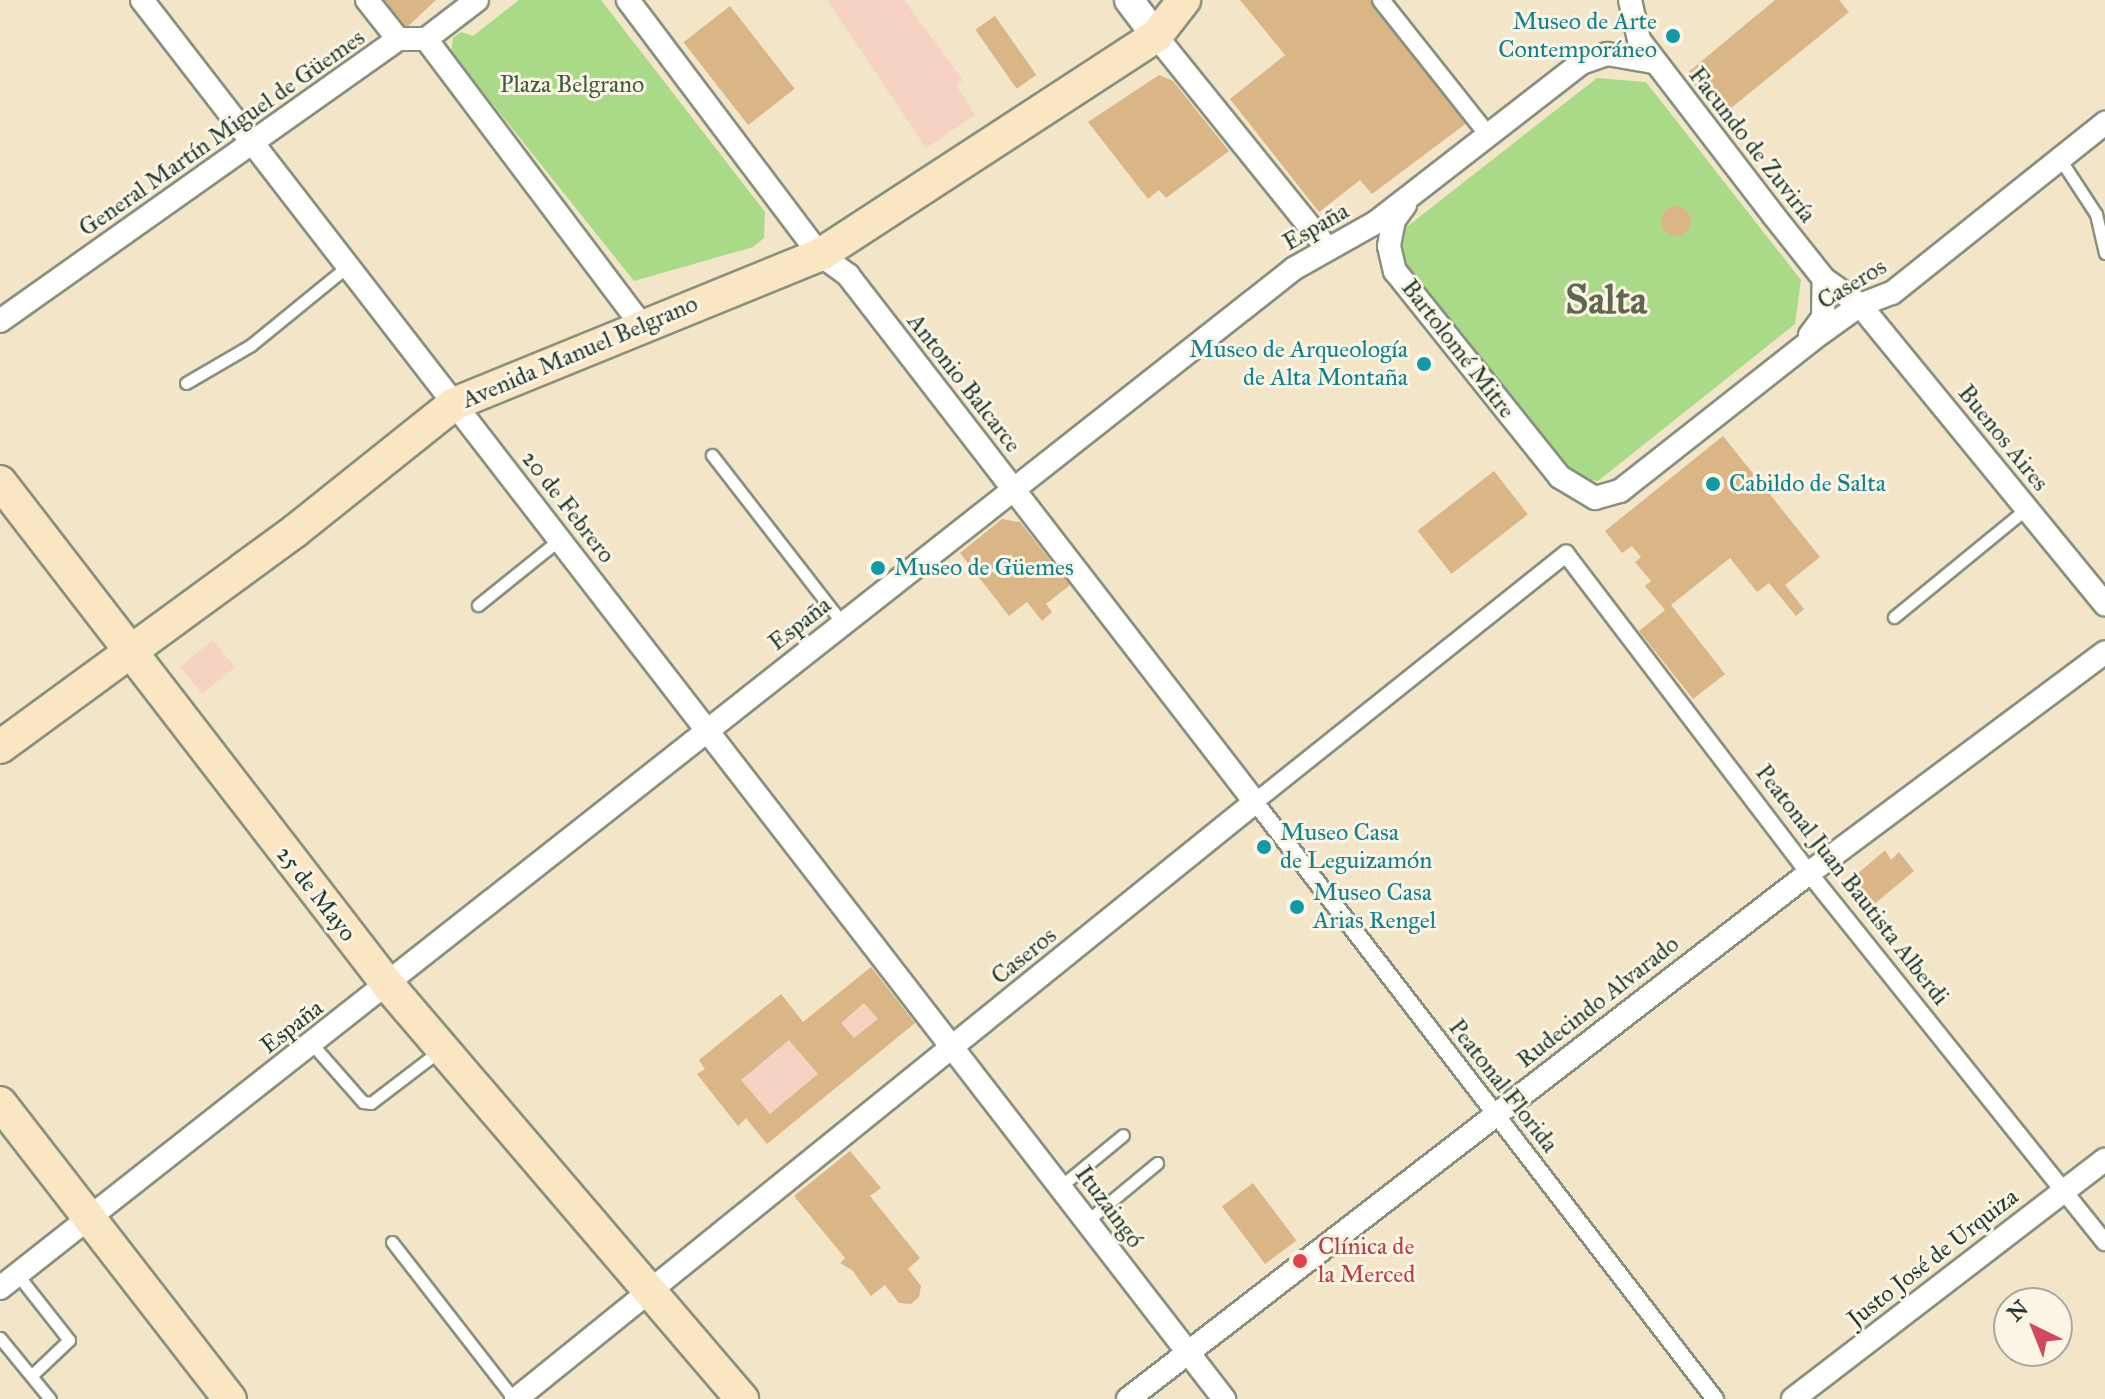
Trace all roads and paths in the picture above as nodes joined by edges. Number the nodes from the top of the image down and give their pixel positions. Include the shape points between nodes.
1 (142, 0) edge
2 (367, 0) edge
3 (477, 0) edge
4 (628, 0) edge
5 (1129, 0) edge
6 (1184, 0) edge
7 (1381, 0) edge
8 (1633, 1) edge
9 (1156, 36) junction
10 (398, 39) junction
11 (426, 39) junction
12 (1654, 62) junction
13 (2105, 123) edge
14 (1488, 135) junction
15 (255, 144) junction
16 (2060, 159) junction
17 (1415, 192) junction
18 (1327, 248) junction
19 (2105, 253) edge
20 (820, 255) junction
21 (348, 266) junction
22 (1824, 279) junction
23 (1860, 305) junction
24 (0, 321) edge
25 (641, 324) junction
26 (1796, 352) junction
27 (186, 383) dead end
28 (454, 404) junction
29 (712, 455) dead end
30 (0, 482) edge
31 (1014, 490) junction
32 (1580, 492) joint
33 (2027, 508) junction
34 (560, 539) junction
35 (1566, 554) joint
36 (2105, 604) edge
37 (478, 605) dead end
38 (1894, 617) dead end
39 (843, 624) junction
40 (2105, 652) edge
41 (130, 653) junction
42 (708, 728) junction
43 (0, 747) edge
44 (1255, 802) junction
45 (1809, 873) junction
46 (388, 985) junction
47 (312, 1044) junction
48 (954, 1047) junction
49 (443, 1049) junction
50 (0, 1103) edge
51 (1495, 1115) junction
52 (1123, 1135) dead end
53 (2105, 1160) edge
54 (1157, 1163) dead end
55 (1061, 1186) junction
56 (2064, 1190) junction
57 (89, 1218) junction
58 (1087, 1221) junction
59 (392, 1242) dead end
60 (2105, 1242) edge
61 (8, 1281) edge
62 (652, 1290) junction
63 (0, 1338) edge
64 (1187, 1352) junction
65 (31, 1376) junction
66 (50, 1399) edge
67 (230, 1399) edge
68 (515, 1399) edge
69 (742, 1399) edge
70 (1128, 1399) edge
71 (1224, 1399) edge
72 (1715, 1399) edge
73 (1793, 1399) edge

1 - 15 street, 20 de Febrero
2 - 10 street
3 - 11 street
4 - 20 street, Antonio Balcarce
5 - 9 street
6 - 9 main road, Avenida Manuel Belgrano
7 - 14 street
8 - 12 street, Facundo de Zuviría via 1639,40
9 - 18 street
9 - 20 main road, Avenida Manuel Belgrano
10 - 11 street, General Martín Miguel de Güemes
10 - 15 street, General Martín Miguel de Güemes
11 - 25 street
12 - 14 street, España via 1607,54 1581,63
12 - 22 street, Facundo de Zuviría
13 - 16 street, Caseros
14 - 17 street, España
15 - 21 street, 20 de Febrero
15 - 24 street, General Martín Miguel de Güemes
16 - 19 lane via 2096,214
16 - 23 street, Caseros via 1892,293
17 - 18 street, España via 1375,223
17 - 32 street, Bartolomé Mitre via 1394,220 1389,246 1395,271 1560,477
18 - 31 street, España
20 - 25 main road, Avenida Manuel Belgrano
20 - 31 street, Antonio Balcarce via 848,275
21 - 27 lane via 251,345
21 - 28 street, 20 de Febrero
22 - 23 street, Facundo de Zuviría
22 - 26 street via 1823,318
23 - 26 street, Caseros
23 - 33 street, Buenos Aires
25 - 28 main road, Avenida Manuel Belgrano
26 - 32 street, Caseros via 1620,491 1595,498
28 - 34 street, 20 de Febrero
28 - 41 main road, Avenida Manuel Belgrano
29 - 39 lane
30 - 41 main road, 25 de Mayo
31 - 39 street, España
31 - 44 street, Antonio Balcarce
33 - 36 street, Buenos Aires
33 - 38 lane
34 - 37 lane
34 - 42 street, 20 de Febrero
35 - 44 street, Caseros
35 - 45 street, Peatonal Juan Bautista Alberdi
39 - 42 street, España
40 - 45 street, Rudecindo Alvarado
41 - 43 main road, Avenida Manuel Belgrano
41 - 46 main road, 25 de Mayo
42 - 46 street, España
42 - 48 street, 20 de Febrero
44 - 48 street, Caseros
44 - 51 street, Peatonal Florida
45 - 51 street, Rudecindo Alvarado
45 - 56 street, Peatonal Juan Bautista Alberdi
46 - 47 street, España
46 - 49 main road, 25 de Mayo
47 - 49 lane via 363,1102 371,1103
47 - 57 street, España
48 - 55 street, Ituzaingó
48 - 62 street, Caseros
49 - 62 main road, 25 de Mayo
50 - 57 main road
51 - 64 street, Rudecindo Alvarado
51 - 72 street, Peatonal Florida
52 - 55 lane
53 - 56 street, Justo José de Urquiza
54 - 58 lane
55 - 58 street, Ituzaingó
56 - 60 street, Peatonal Juan Bautista Alberdi
56 - 73 street, Justo José de Urquiza
57 - 61 street, España
57 - 67 main road
58 - 64 street, Ituzaingó
59 - 68 lane
61 - 65 lane via 69,1340
62 - 68 street, Caseros
62 - 69 main road, 25 de Mayo
63 - 65 lane
64 - 70 street, Rudecindo Alvarado
64 - 71 street, Ituzaingó
65 - 66 lane

